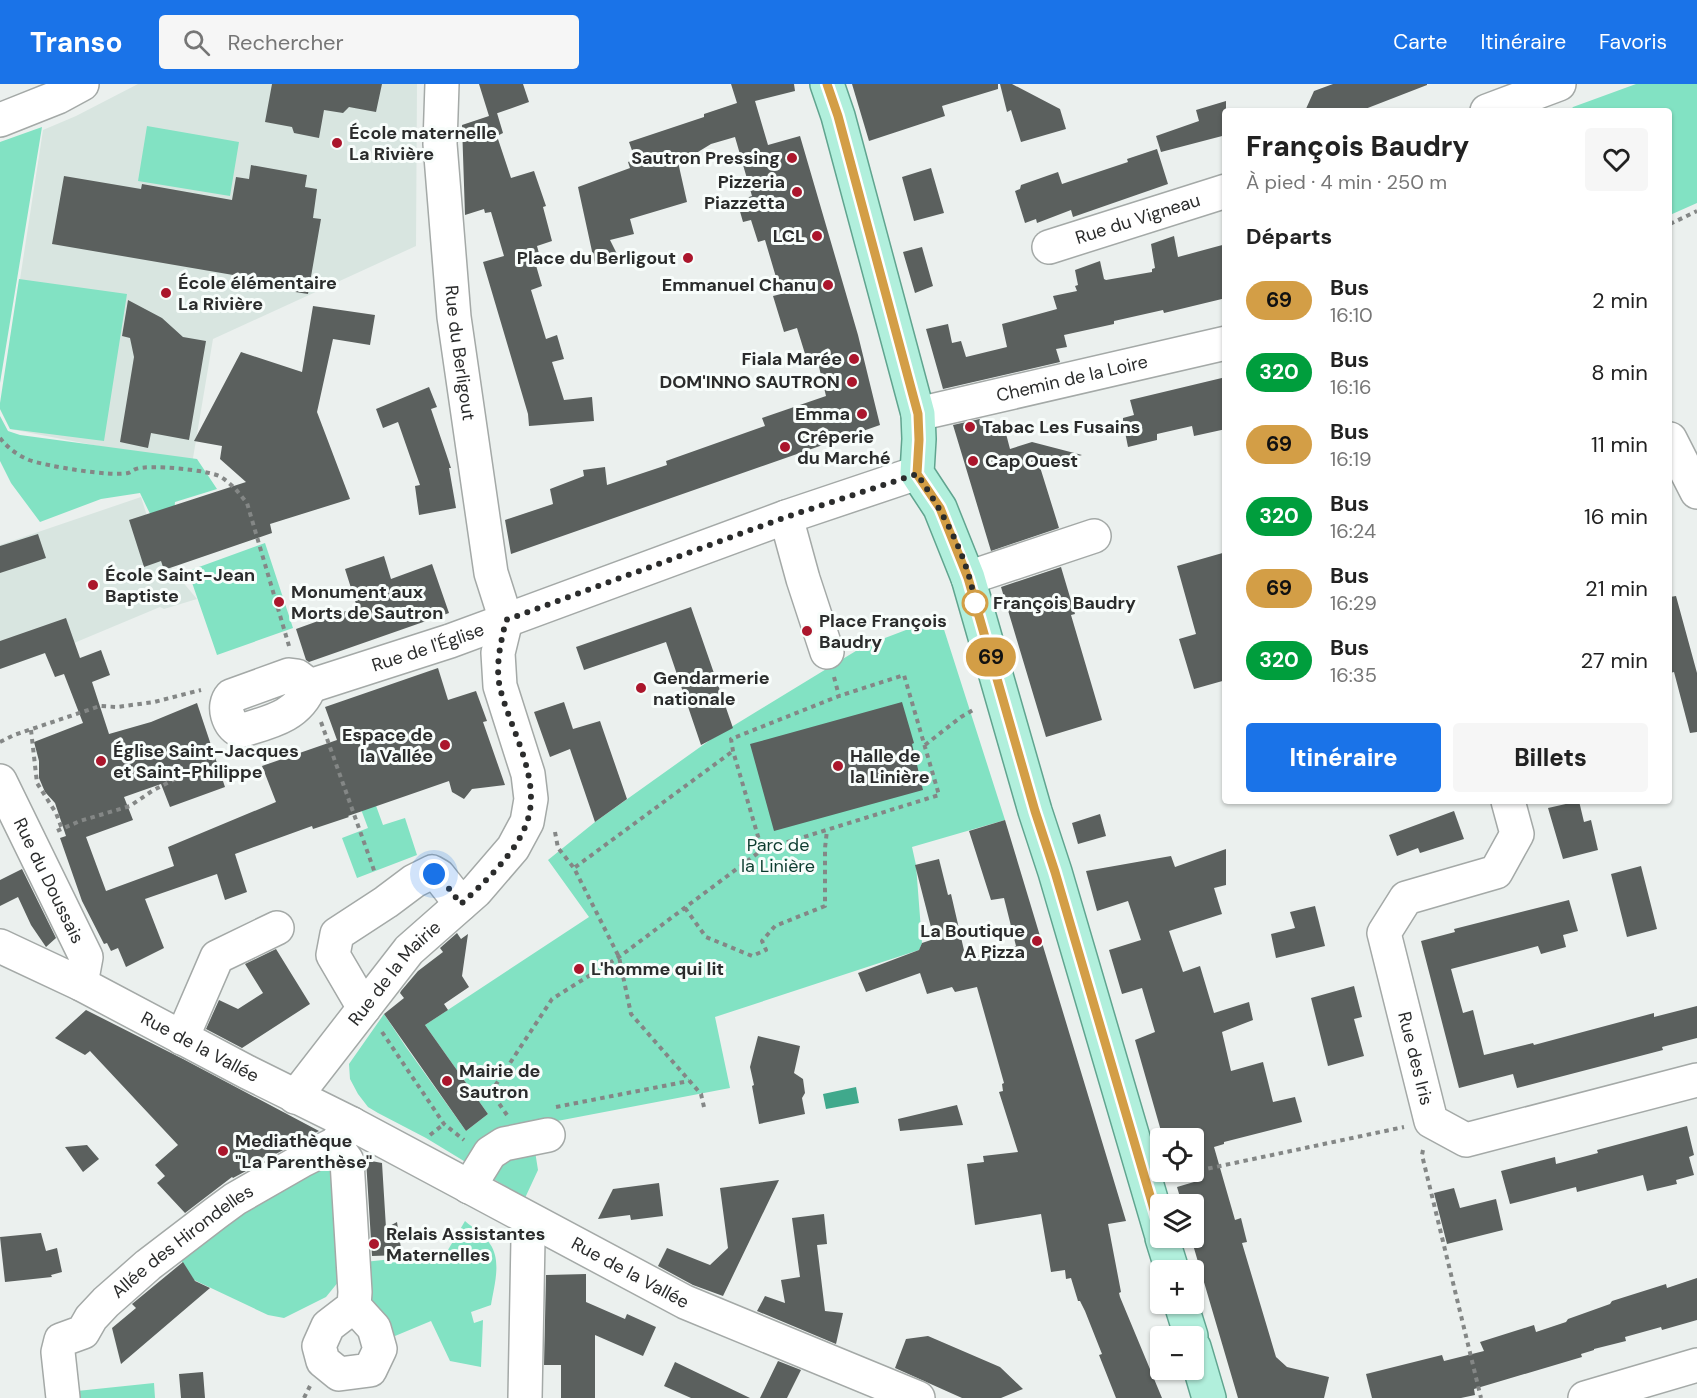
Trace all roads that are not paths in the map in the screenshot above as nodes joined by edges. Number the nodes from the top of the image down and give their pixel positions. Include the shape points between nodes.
1 (82, 84) edge
2 (442, 84) edge
3 (827, 84) edge
4 (1559, 84) edge
5 (1517, 98) edge
6 (1494, 108) edge
7 (0, 120) edge
8 (1222, 192) edge
9 (1049, 247) dead end
10 (1222, 344) edge
11 (918, 414) junction
12 (1672, 444) edge
13 (917, 474) junction
14 (1690, 491) edge
15 (786, 517) junction
16 (1094, 536) dead end
17 (968, 578) junction
18 (506, 620) junction
19 (827, 652) dead end
20 (240, 731) road end
21 (0, 781) edge
22 (1509, 804) edge
23 (461, 904) junction
24 (277, 928) dead end
25 (0, 946) edge
26 (81, 984) junction
27 (364, 1008) junction
28 (182, 1038) junction
29 (1697, 1080) edge
30 (295, 1097) junction
31 (550, 1121) road end
32 (344, 1134) junction
33 (469, 1187) junction
34 (1150, 1196) edge
35 (530, 1221) junction
36 (354, 1306) dead end
37 (1697, 1365) edge
38 (1204, 1380) edge
39 (63, 1398) edge
40 (525, 1398) edge
41 (918, 1398) edge
42 (1209, 1398) edge
43 (1585, 1398) edge

1 - 7 street
2 - 18 street, Rue du Berligout via 440,144 454,317 491,573
3 - 11 main road
4 - 5 street
5 - 6 street
8 - 9 street, Rue du Vigneau
10 - 11 street, Chemin de la Loire
11 - 13 main road
12 - 14 street
13 - 15 street, Rue de l'Église
13 - 17 main road via 940,508
15 - 18 street, Rue de l'Église
15 - 19 street
16 - 17 street
17 - 34 main road
18 - 20 street, Rue de l'Église via 305,686 289,675 231,696 226,701 226,711 234,728
18 - 23 street, Rue de la Mairie via 498,653 500,687 528,774 531,799 527,822 513,848
21 - 26 street, Rue du Doussais via 86,957
22 - 29 street, Rue des Iris via 1517,834 1496,872 1406,898 1384,933 1431,1121 1466,1140
23 - 27 street, Rue de la Mairie via 409,950
23 - 27 street via 432,872 337,934 333,955
24 - 28 street via 217,957
25 - 26 street, Rue de la Vallée
26 - 28 street, Rue de la Vallée
27 - 30 street, Rue de la Mairie
28 - 30 street, Rue de la Vallée
30 - 32 street, Rue de la Vallée
31 - 33 street via 490,1153
32 - 33 street, Rue de la Vallée
32 - 36 street
32 - 39 street, Allée des Hirondelles via 235,1199 148,1265 106,1302 83,1332 67,1336 59,1344
33 - 35 street, Rue de la Vallée
35 - 40 street
35 - 41 street, Rue de la Vallée via 685,1302
37 - 43 street
38 - 42 main road

